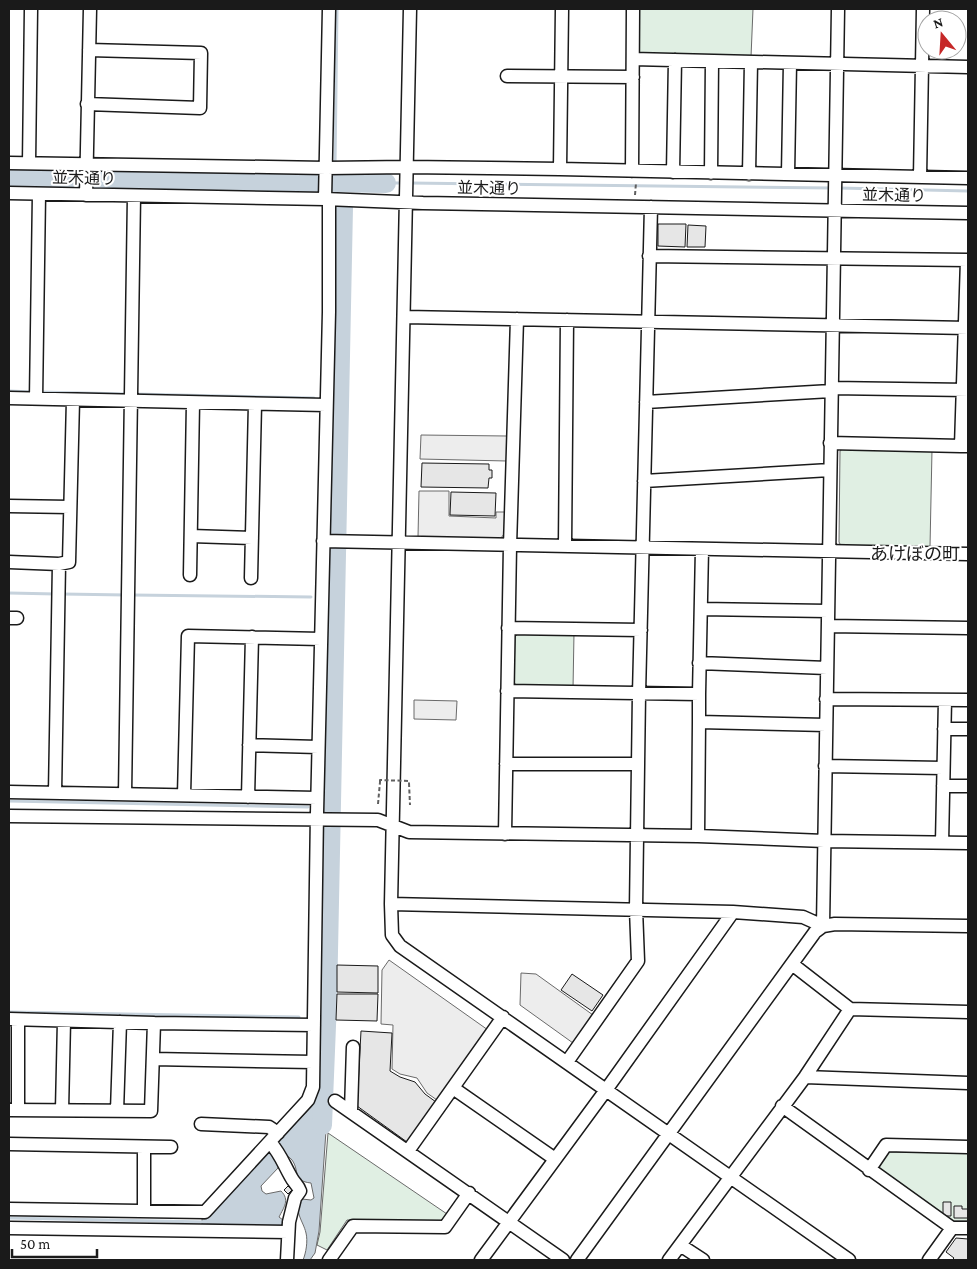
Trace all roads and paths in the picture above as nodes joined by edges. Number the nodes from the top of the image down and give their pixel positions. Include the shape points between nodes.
1 (32, 9) edge
2 (90, 9) edge
3 (329, 9) edge
4 (410, 9) edge
5 (562, 9) edge
6 (633, 9) edge
7 (838, 9) edge
8 (924, 9) edge
9 (88, 50) junction
10 (634, 60) junction
11 (675, 60) junction
12 (712, 61) junction
13 (751, 62) junction
14 (790, 62) junction
15 (836, 64) junction
16 (923, 66) junction
17 (968, 66) edge
18 (507, 76) dead end
19 (561, 76) junction
20 (633, 77) junction
21 (87, 104) junction
22 (9, 163) edge
23 (29, 164) junction
24 (86, 167) junction
25 (560, 169) junction
26 (330, 170) junction
27 (407, 171) junction
28 (673, 172) junction
29 (711, 173) junction
30 (749, 174) junction
31 (788, 174) junction
32 (634, 175) junction
33 (920, 177) junction
34 (968, 178) edge
35 (834, 179) junction
36 (86, 190) junction
37 (9, 193) edge
38 (39, 194) junction
39 (134, 196) junction
40 (327, 196) junction
41 (635, 196) dead end
42 (407, 197) junction
43 (651, 207) junction
44 (834, 210) junction
45 (968, 213) edge
46 (649, 256) junction
47 (833, 258) junction
48 (968, 260) edge
49 (405, 317) junction
50 (517, 319) junction
51 (567, 320) junction
52 (647, 321) junction
53 (832, 326) junction
54 (967, 328) edge
55 (831, 390) junction
56 (966, 390) edge
57 (36, 394) junction
58 (131, 396) junction
59 (9, 398) edge
60 (72, 400) junction
61 (646, 402) junction
62 (193, 403) junction
63 (255, 404) junction
64 (326, 405) junction
65 (830, 443) junction
66 (964, 446) edge
67 (830, 470) junction
68 (644, 481) junction
69 (9, 506) edge
70 (70, 507) junction
71 (191, 536) junction
72 (252, 538) junction
73 (332, 542) junction
74 (399, 543) junction
75 (510, 546) junction
76 (565, 546) junction
77 (643, 547) junction
78 (702, 549) junction
79 (829, 551) junction
80 (968, 554) edge
81 (9, 562) edge
82 (59, 564) junction
83 (190, 575) dead end
84 (251, 578) dead end
85 (701, 608) junction
86 (828, 611) junction
87 (828, 626) junction
88 (508, 628) junction
89 (968, 628) edge
90 (640, 630) junction
91 (252, 637) junction
92 (321, 639) junction
93 (699, 664) junction
94 (827, 668) junction
95 (507, 691) junction
96 (639, 694) junction
97 (699, 694) junction
98 (826, 699) junction
99 (945, 700) junction
100 (968, 700) edge
101 (699, 722) junction
102 (826, 725) junction
103 (944, 728) junction
104 (968, 729) edge
105 (250, 745) junction
106 (318, 747) junction
107 (506, 764) junction
108 (638, 764) junction
109 (825, 766) junction
110 (944, 768) junction
111 (943, 786) junction
112 (968, 786) edge
113 (9, 792) edge
114 (55, 793) junction
115 (125, 794) junction
116 (184, 795) junction
117 (248, 797) junction
118 (317, 798) junction
119 (409, 803) dead end
120 (378, 804) dead end
121 (9, 816) edge
122 (325, 820) junction
123 (394, 827) junction
124 (505, 834) junction
125 (638, 836) junction
126 (698, 836) junction
127 (824, 841) junction
128 (942, 843) junction
129 (968, 843) edge
130 (391, 904) junction
131 (636, 909) junction
132 (732, 912) junction
133 (823, 926) junction
134 (968, 926) edge
135 (792, 964) junction
136 (850, 1009) junction
137 (968, 1012) edge
138 (503, 1017) junction
139 (13, 1020) edge
140 (64, 1021) junction
141 (120, 1022) junction
142 (154, 1023) junction
143 (314, 1025) junction
144 (353, 1047) dead end
145 (153, 1059) junction
146 (313, 1062) junction
147 (567, 1062) junction
148 (805, 1077) junction
149 (968, 1083) edge
150 (453, 1088) junction
151 (606, 1090) junction
152 (334, 1101) dead end
153 (782, 1106) junction
154 (13, 1110) edge
155 (62, 1110) junction
156 (118, 1111) junction
157 (351, 1111) junction
158 (201, 1124) dead end
159 (670, 1134) junction
160 (9, 1144) edge
161 (276, 1145) junction
162 (144, 1147) junction
163 (171, 1147) dead end
164 (968, 1147) edge
165 (408, 1151) junction
166 (555, 1159) junction
167 (869, 1170) junction
168 (731, 1177) junction
169 (469, 1193) junction
170 (9, 1208) edge
171 (144, 1211) junction
172 (194, 1221) junction
173 (508, 1222) junction
174 (9, 1228) edge
175 (952, 1228) junction
176 (968, 1228) edge
177 (288, 1232) junction
178 (680, 1245) junction
179 (287, 1260) edge
180 (329, 1260) edge
181 (481, 1260) edge
182 (563, 1260) edge
183 (577, 1260) edge
184 (670, 1260) edge
185 (703, 1260) edge
186 (849, 1260) edge
187 (929, 1260) edge

1 - 23 street
2 - 9 street
3 - 26 street
4 - 27 street
5 - 19 street
6 - 10 street
7 - 15 street
8 - 16 street
9 - 21 street
9 - 21 street via 201,53 200,108
10 - 11 street
10 - 20 street
11 - 12 street
11 - 28 street
12 - 13 street
12 - 29 street
13 - 14 street
13 - 30 street
14 - 15 street
14 - 31 street
15 - 16 street
15 - 35 street
16 - 17 street
16 - 33 street
18 - 19 street
19 - 20 street
19 - 25 street
20 - 32 street
21 - 24 street
22 - 23 street
23 - 24 street
24 - 26 street
24 - 36 street
25 - 27 street
25 - 32 street
26 - 27 street
26 - 40 street
27 - 42 street
28 - 29 street
28 - 32 street
29 - 30 street
30 - 31 street
31 - 35 street
32 - 41 path
33 - 34 street
33 - 35 street
35 - 44 street
36 - 38 street, 並木通り
36 - 39 street, 並木通り
37 - 38 street, 並木通り
38 - 57 street
39 - 40 street, 並木通り
39 - 58 street
40 - 42 street, 並木通り
40 - 64 street via 329,312
42 - 43 street, 並木通り
42 - 49 street
43 - 44 street, 並木通り
43 - 46 street
44 - 45 street, 並木通り
44 - 47 street
46 - 47 street
46 - 52 street
47 - 48 street
47 - 53 street
48 - 54 street
49 - 50 street
49 - 74 street
50 - 51 street
50 - 75 street
51 - 52 street
51 - 76 street
52 - 53 street
52 - 61 street
53 - 54 street
53 - 55 street
54 - 56 street
55 - 56 street
55 - 61 street
55 - 65 street
56 - 66 street
57 - 59 street
57 - 60 street
58 - 60 street
58 - 62 street
58 - 115 street
60 - 70 street
61 - 68 street
62 - 63 street
62 - 71 street
63 - 64 street
63 - 72 street
64 - 73 street
65 - 66 street
65 - 67 street
67 - 68 street
67 - 79 street
68 - 77 street
69 - 70 street
70 - 82 street via 69,562
71 - 72 street
71 - 83 street
72 - 84 street
73 - 74 street
73 - 92 street
74 - 75 street
74 - 123 street
75 - 76 street
75 - 88 street
76 - 77 street
77 - 78 street
77 - 90 street
78 - 79 street
78 - 85 street
79 - 80 street
79 - 86 street
81 - 82 street
82 - 114 street
85 - 86 street
85 - 93 street
86 - 87 street
87 - 89 street
87 - 94 street
88 - 90 street
88 - 95 street
90 - 96 street
91 - 92 street
91 - 105 street
91 - 116 street via 188,636
92 - 106 street
93 - 94 street
93 - 97 street
94 - 98 street
95 - 96 street
95 - 107 street
96 - 97 street
96 - 108 street
97 - 101 street
98 - 99 street
98 - 102 street
99 - 100 street
99 - 103 street
101 - 102 street
101 - 126 street
102 - 109 street
103 - 104 street
103 - 110 street
105 - 106 street
105 - 117 street
106 - 118 street
107 - 108 street
107 - 124 street
108 - 125 street
109 - 110 street
109 - 127 street
110 - 111 street
111 - 112 street
111 - 128 street
113 - 114 street
114 - 115 street
115 - 116 street
116 - 117 street
117 - 118 street
118 - 122 street
119 - 120 path, bridge via 409,781 380,780
121 - 122 street
122 - 123 street via 378,820
122 - 143 street
123 - 124 street via 409,832
123 - 130 street
124 - 125 street
125 - 126 street
125 - 131 street
126 - 127 street
127 - 128 street
127 - 133 street
128 - 129 street
130 - 131 street
130 - 138 street via 392,935 400,946
131 - 132 street
131 - 147 street via 638,961
132 - 133 street via 803,917
132 - 151 street
133 - 134 street
133 - 135 street via 808,940
135 - 136 street
135 - 159 street
136 - 137 street
136 - 148 street
138 - 147 street
138 - 150 street
139 - 140 street
139 - 154 street
140 - 141 street
140 - 155 street
141 - 142 street
141 - 156 street
142 - 143 street
142 - 145 street
143 - 146 street
144 - 157 street
145 - 146 street
145 - 156 street via 151,1111
146 - 161 street via 311,1094
147 - 151 street
148 - 149 street
148 - 153 street
150 - 165 street
150 - 166 street
151 - 159 street
151 - 166 street
152 - 157 street
153 - 167 street
153 - 168 street
154 - 155 street
155 - 156 street
157 - 165 street
158 - 161 street via 269,1127
159 - 168 street
159 - 183 street
160 - 162 street
161 - 172 street
161 - 177 street via 300,1191
162 - 163 street
162 - 171 street
164 - 167 street via 886,1146
165 - 169 street
166 - 173 street
167 - 175 street
168 - 178 street
168 - 186 street
169 - 173 street
169 - 180 street via 445,1227 354,1226
170 - 171 street
171 - 172 street
172 - 174 street
172 - 177 street
173 - 181 street
173 - 182 street
175 - 176 street
175 - 187 street
177 - 179 street
178 - 184 street
178 - 185 street

